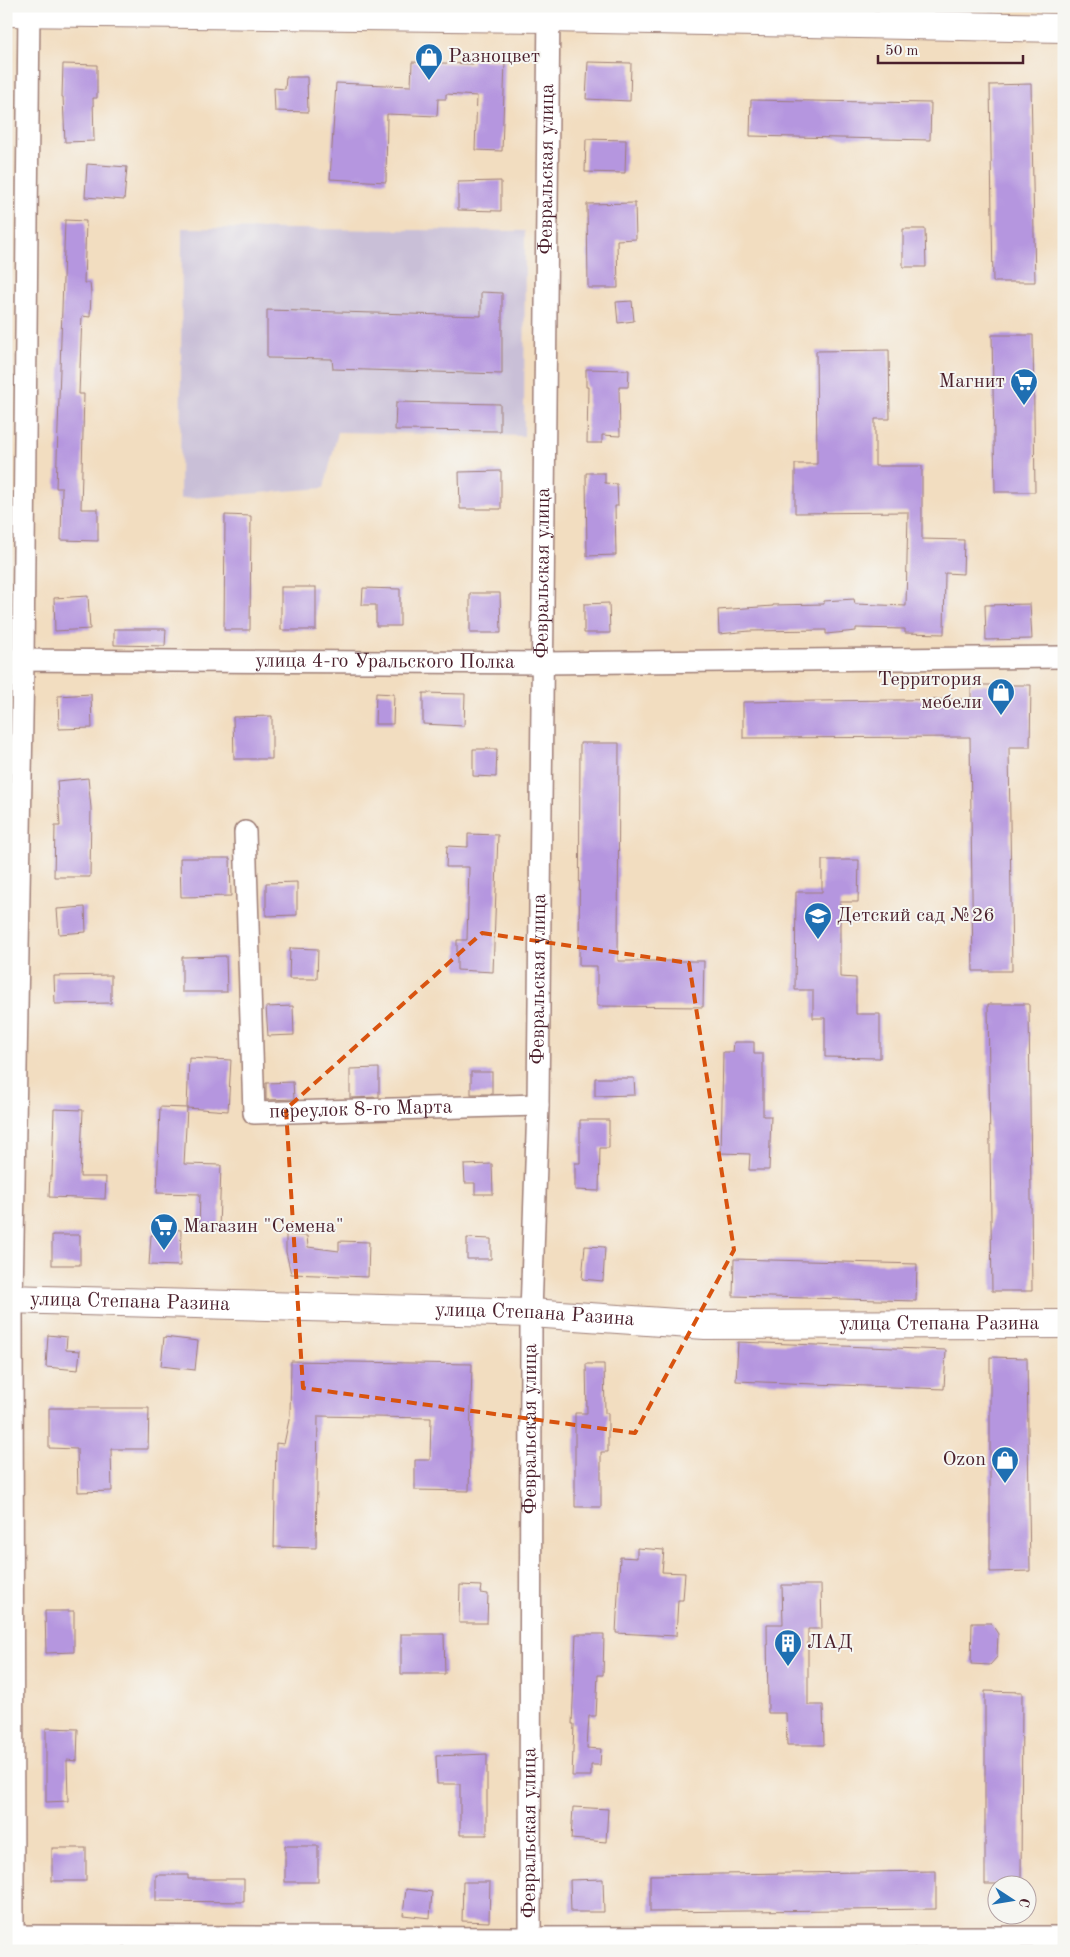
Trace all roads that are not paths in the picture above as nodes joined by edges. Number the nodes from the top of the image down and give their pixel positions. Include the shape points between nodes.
1 (22, 10) edge
2 (548, 12) edge
3 (1064, 28) edge
4 (1064, 657) edge
5 (15, 660) edge
6 (543, 663) junction
7 (245, 832) dead end
8 (538, 1105) junction
9 (9, 1299) edge
10 (531, 1313) junction
11 (1064, 1324) edge
12 (1064, 1937) edge
13 (11, 1941) edge
14 (530, 1945) edge

1 - 2 main road
1 - 5 street
2 - 3 main road
2 - 6 street, Февральская улица
4 - 6 street, улица 4-го Уральского Полка
5 - 6 street, улица 4-го Уральского Полка
5 - 9 street
6 - 8 street, Февральская улица
7 - 8 street, переулок 8-го Марта via 254,1113
8 - 10 street, Февральская улица
9 - 10 main road, улица Степана Разина
9 - 13 street
10 - 11 main road, улица Степана Разина via 705,1325
10 - 14 street, Февральская улица
12 - 14 street
13 - 14 street

